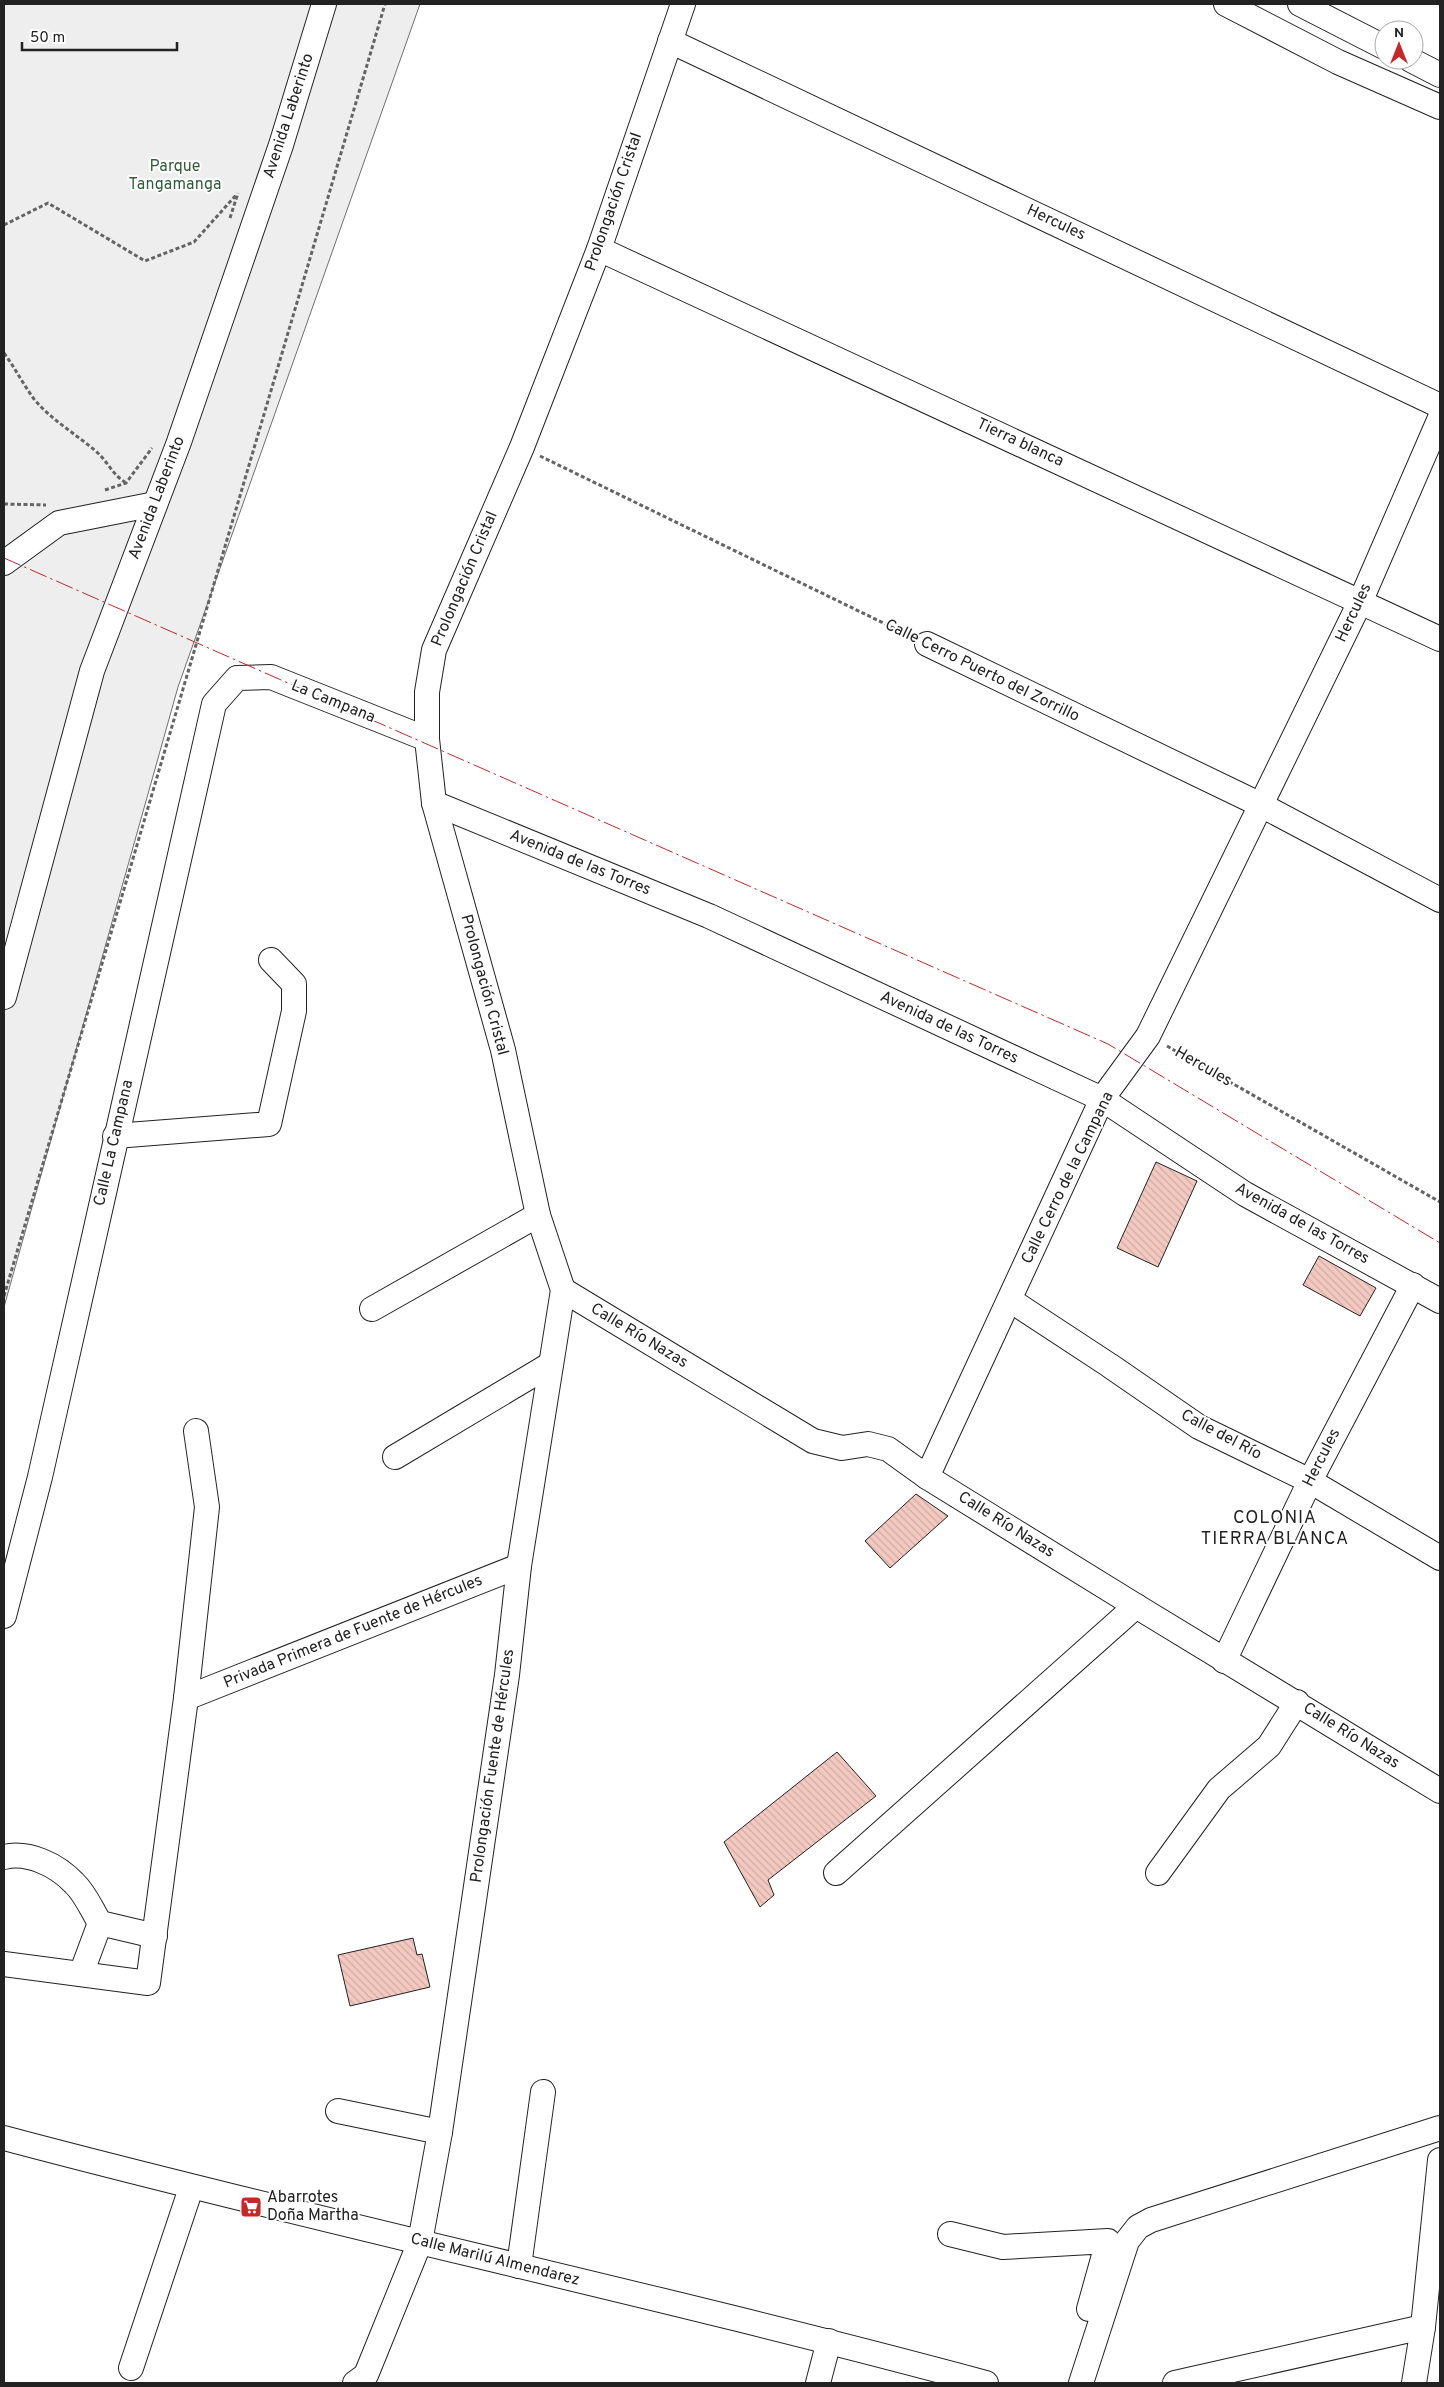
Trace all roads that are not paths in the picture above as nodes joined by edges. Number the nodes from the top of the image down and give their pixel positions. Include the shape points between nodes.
1 (324, 4) edge
2 (683, 4) edge
3 (1226, 4) edge
4 (1300, 4) edge
5 (670, 41) junction
6 (1374, 41) edge
7 (1424, 67) edge
8 (1440, 75) edge
9 (1436, 98) edge
10 (599, 249) junction
11 (1440, 406) edge
12 (1440, 418) edge
13 (155, 504) junction
14 (4, 563) edge
15 (1361, 600) junction
16 (1440, 639) edge
17 (927, 644) road end
18 (237, 678) joint
19 (427, 739) junction
20 (434, 803) junction
21 (1260, 805) junction
22 (1440, 900) edge
23 (271, 960) dead end
24 (4, 997) edge
25 (1102, 1099) junction
26 (115, 1136) junction
27 (538, 1215) junction
28 (1412, 1285) junction
29 (563, 1290) junction
30 (1010, 1300) junction
31 (1440, 1301) edge
32 (372, 1309) dead end
33 (551, 1364) junction
34 (196, 1431) dead end
35 (395, 1458) dead end
36 (928, 1477) junction
37 (1310, 1481) junction
38 (1440, 1558) edge
39 (519, 1566) junction
40 (1136, 1606) junction
41 (4, 1616) edge
42 (1224, 1661) junction
43 (186, 1698) junction
44 (1297, 1702) junction
45 (1440, 1791) edge
46 (4, 1857) edge
47 (836, 1873) dead end
48 (1158, 1873) dead end
49 (100, 1922) junction
50 (155, 1936) junction
51 (4, 1964) edge
52 (81, 1974) junction
53 (543, 2092) dead end
54 (338, 2111) dead end
55 (1440, 2128) edge
56 (440, 2132) junction
57 (4, 2138) edge
58 (1440, 2160) edge
59 (192, 2188) junction
60 (950, 2234) dead end
61 (420, 2242) junction
62 (519, 2266) junction
63 (1423, 2327) junction
64 (829, 2341) junction
65 (131, 2368) dead end
66 (355, 2383) edge
67 (818, 2383) edge
68 (986, 2383) edge
69 (1068, 2383) edge
70 (1081, 2383) edge
71 (1175, 2383) edge
72 (1414, 2383) edge

1 - 13 street, Avenida Laberinto via 282,144
2 - 5 street, Prolongación Cristal
3 - 9 street via 1338,62
4 - 6 street
5 - 10 street, Prolongación Cristal
5 - 11 street, Hercules
7 - 8 street
10 - 15 street, Tierra blanca
10 - 19 street, Prolongación Cristal via 522,448 434,650 427,692
12 - 15 street, Hercules
13 - 14 street via 59,522
13 - 24 street, Avenida Laberinto via 92,671
15 - 16 street, Tierra blanca
15 - 21 street, Hercules
17 - 21 street, Calle Cerro Puerto del Zorrillo
18 - 19 street, La Campana via 271,678
18 - 26 street, Calle La Campana via 214,704
19 - 20 street, Prolongación Cristal
20 - 25 street, Avenida de las Torres via 709,916
20 - 27 street, Prolongación Cristal via 503,1050
21 - 22 street, Calle Cerro Puerto del Zorrillo
21 - 25 street, Calle Cerro de la Campana via 1148,1036
23 - 26 street via 294,984 294,1011 269,1124
25 - 28 street, Avenida de las Torres via 1245,1194
25 - 30 street, Calle Cerro de la Campana
26 - 41 street, Calle La Campana via 40,1477
27 - 29 street, Prolongación Cristal
27 - 32 street
28 - 31 street, Avenida de las Torres
28 - 37 street, Hercules
29 - 33 street, Prolongación Fuente de Hércules
29 - 36 street, Calle Río Nazas via 812,1441 842,1448 868,1444 888,1449
30 - 36 street, Calle Cerro de la Campana
30 - 37 street, Calle del Río via 1199,1427
33 - 35 street
33 - 39 street, Prolongación Fuente de Hércules
34 - 43 street via 207,1508
36 - 40 street, Calle Río Nazas
37 - 38 street, Calle del Río
37 - 42 street, Hercules
39 - 43 street, Privada Primera de Fuente de Hércules
39 - 56 street, Prolongación Fuente de Hércules
40 - 42 street, Calle Río Nazas
40 - 47 street
42 - 44 street, Calle Río Nazas
43 - 50 street
44 - 45 street, Calle Río Nazas
44 - 48 street via 1269,1746 1219,1788
46 - 49 street via 13,1855 46,1862 75,1883
49 - 50 street
49 - 52 street
50 - 52 street via 148,1983
51 - 52 street
53 - 62 street
54 - 56 street
55 - 70 street via 1151,2220 1138,2227 1127,2241
56 - 61 street, Prolongación Fuente de Hércules
57 - 59 street, Calle Marilú Almendarez
58 - 63 street
59 - 61 street, Calle Marilú Almendarez
59 - 65 street
60 - 69 street via 1003,2247 1108,2240
61 - 62 street, Calle Marilú Almendarez
61 - 66 street, Prolongación Fuente de Hércules via 366,2374
62 - 64 street, Calle Marilú Almendarez
63 - 71 street
63 - 72 street
64 - 67 street
64 - 68 street, Calle Marilú Almendarez

